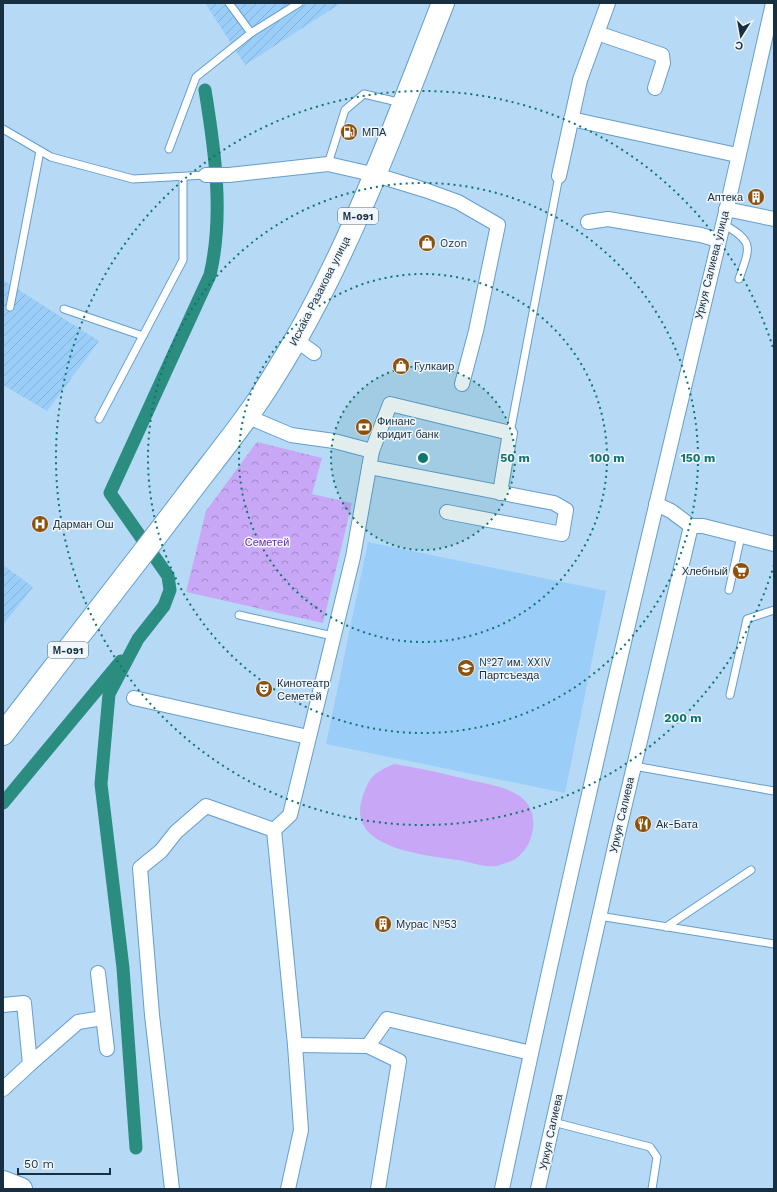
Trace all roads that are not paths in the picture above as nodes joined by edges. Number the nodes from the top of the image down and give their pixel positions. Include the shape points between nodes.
1 (230, 3) edge
2 (299, 3) edge
3 (443, 3) edge
4 (608, 3) edge
5 (773, 3) edge
6 (251, 32) junction
7 (596, 33) junction
8 (655, 88) dead end
9 (404, 103) junction
10 (571, 119) junction
11 (3, 130) edge
12 (169, 149) dead end
13 (40, 151) junction
14 (737, 155) junction
15 (328, 164) junction
16 (376, 174) junction
17 (206, 175) joint
18 (559, 176) joint
19 (183, 177) junction
20 (726, 209) junction
21 (774, 219) edge
22 (588, 222) dead end
23 (722, 224) junction
24 (718, 240) junction
25 (739, 279) dead end
26 (10, 307) dead end
27 (64, 309) dead end
28 (142, 336) junction
29 (296, 340) junction
30 (314, 353) dead end
31 (462, 384) dead end
32 (246, 416) junction
33 (99, 418) dead end
34 (510, 433) junction
35 (372, 450) junction
36 (369, 467) junction
37 (500, 493) junction
38 (656, 504) junction
39 (446, 512) dead end
40 (691, 526) junction
41 (740, 536) junction
42 (773, 541) edge
43 (729, 590) dead end
44 (774, 610) edge
45 (239, 615) dead end
46 (333, 636) junction
47 (730, 695) dead end
48 (134, 698) dead end
49 (3, 734) edge
50 (308, 737) junction
51 (634, 766) junction
52 (774, 790) edge
53 (274, 830) junction
54 (751, 870) dead end
55 (599, 916) junction
56 (666, 927) junction
57 (774, 944) edge
58 (98, 973) dead end
59 (3, 1005) edge
60 (103, 1018) junction
61 (295, 1045) junction
62 (368, 1046) junction
63 (107, 1049) dead end
64 (531, 1053) junction
65 (30, 1064) junction
66 (3, 1089) edge
67 (553, 1122) junction
68 (3, 1182) edge
69 (21, 1189) edge
70 (172, 1189) edge
71 (288, 1189) edge
72 (378, 1189) edge
73 (502, 1189) edge
74 (538, 1189) edge
75 (652, 1189) edge

1 - 6 lane
2 - 6 lane
3 - 9 main road, Исхака Разакова улица / М-091
4 - 7 street
5 - 14 street, Уркуя Салиева улица
6 - 12 lane via 196,78
7 - 8 street via 662,56 663,63
7 - 10 street via 580,80
9 - 15 lane via 364,94 344,110
9 - 16 main road, Исхака Разакова улица / М-091
10 - 14 street
10 - 18 street
11 - 13 lane
13 - 19 lane via 51,157 133,179
13 - 26 lane
14 - 20 street, Уркуя Салиева улица
15 - 16 street
15 - 17 street via 229,175
16 - 29 main road, Исхака Разакова улица / М-091
16 - 31 street via 458,202 498,225
17 - 19 lane
18 - 34 lane
19 - 28 lane via 182,260
20 - 21 street
20 - 23 street, Уркуя Салиева улица
22 - 24 street via 608,219
23 - 24 street, Уркуя Салиева улица
23 - 25 lane via 746,240 748,252
24 - 38 street, Уркуя Салиева улица
27 - 28 lane
28 - 33 lane
29 - 30 street
29 - 32 main road, Исхака Разакова улица / М-091
32 - 35 street via 291,435
32 - 49 main road, М-091
34 - 35 street via 390,404
34 - 37 street
35 - 36 street
36 - 37 street
36 - 46 street via 353,557
37 - 39 street via 554,503 566,510 562,534
38 - 40 street via 671,511
38 - 64 street
40 - 41 street via 703,526
40 - 51 street, Уркуя Салиева
41 - 42 street
41 - 43 lane
44 - 47 lane via 747,619
45 - 46 lane
46 - 50 street
48 - 50 street
50 - 53 street via 290,815
51 - 52 lane
51 - 55 street, Уркуя Салиева
53 - 61 street
53 - 70 street via 206,806 140,868 152,1015
54 - 56 lane
55 - 56 lane
55 - 67 street, Уркуя Салиева
56 - 57 lane
58 - 60 street
59 - 65 street via 24,1003
60 - 63 street
60 - 65 street via 78,1022
61 - 62 street
61 - 71 street via 301,1130
62 - 64 street via 386,1019
62 - 72 street via 399,1061
64 - 73 street
65 - 66 street
67 - 74 street, Уркуя Салиева
67 - 75 lane via 650,1146 657,1157
68 - 69 main road

